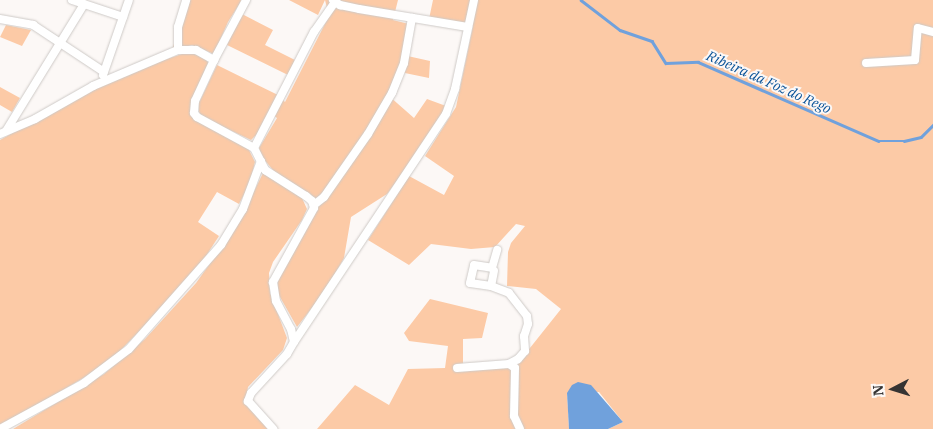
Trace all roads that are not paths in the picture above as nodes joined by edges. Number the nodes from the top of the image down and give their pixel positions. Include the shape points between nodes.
1 (72, 0) edge
2 (129, 0) edge
3 (186, 0) edge
4 (246, 0) edge
5 (474, 0) edge
6 (334, 1) edge
7 (84, 4) junction
8 (123, 17) junction
9 (412, 18) junction
10 (913, 19) dead end
11 (1, 21) edge
12 (468, 27) junction
13 (918, 28) junction
14 (933, 32) edge
15 (60, 43) junction
16 (178, 50) junction
17 (214, 60) junction
18 (866, 63) dead end
19 (104, 72) junction
20 (100, 82) junction
21 (3, 133) edge
22 (254, 148) junction
23 (261, 161) junction
24 (314, 205) junction
25 (497, 250) dead end
26 (494, 271) dead end
27 (491, 286) junction
28 (294, 342) junction
29 (509, 364) junction
30 (457, 368) dead end
31 (0, 429) edge
32 (273, 429) edge
33 (520, 429) edge

1 - 7 street
2 - 8 street
3 - 16 street via 178,27
4 - 17 street
5 - 12 street
6 - 9 street via 359,10
6 - 22 street via 314,32
7 - 8 street
7 - 15 street
8 - 19 street
9 - 12 street
9 - 24 street via 404,63 385,106 324,197
10 - 13 street
11 - 15 street via 33,25
12 - 28 street via 455,89 446,114
13 - 14 street
13 - 18 street via 915,60
15 - 19 street
15 - 21 street
16 - 17 street via 196,50
16 - 20 street
17 - 22 street via 195,101 194,113
19 - 20 street
20 - 21 street
22 - 23 street
23 - 24 street via 265,170 306,196
23 - 31 street via 243,209 221,245 129,349 84,383
24 - 28 street via 312,216 273,282 276,301
25 - 27 street via 492,268 474,265 470,283
26 - 27 street
27 - 29 street via 509,292 527,316 525,351
28 - 32 street via 249,396 251,406
29 - 30 street
29 - 33 street via 516,373 514,416

